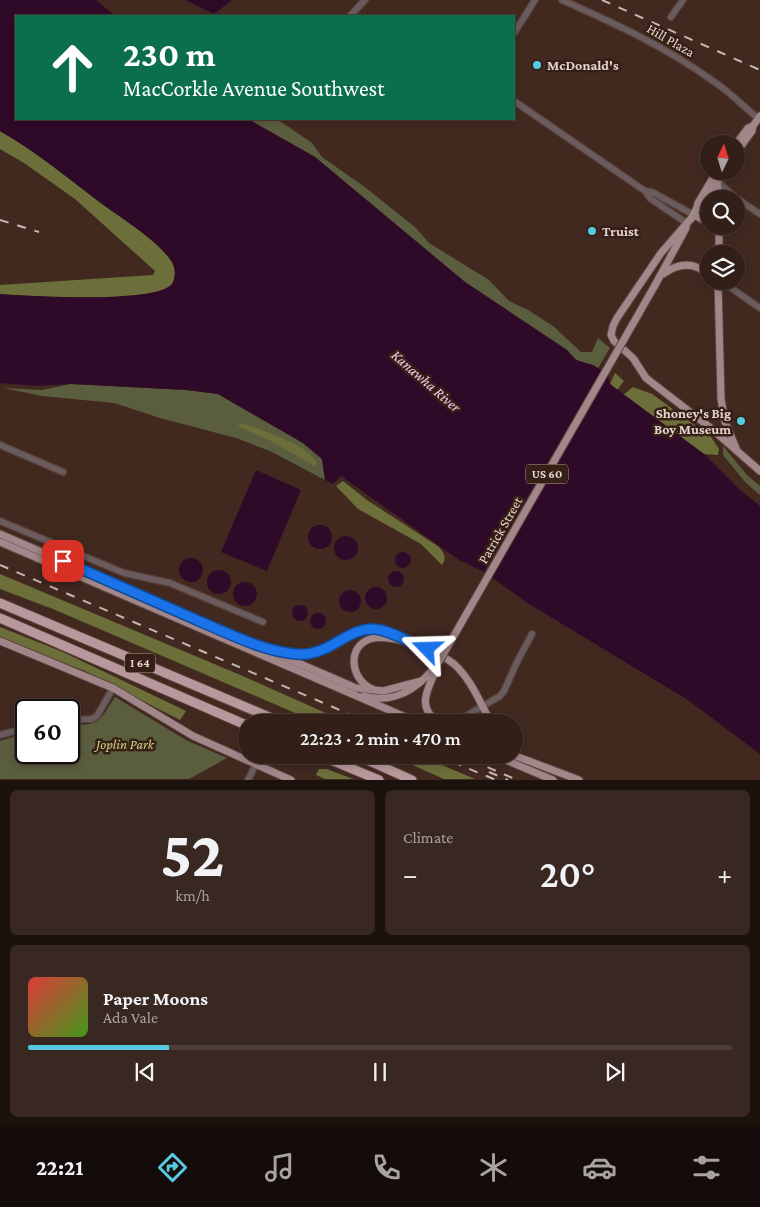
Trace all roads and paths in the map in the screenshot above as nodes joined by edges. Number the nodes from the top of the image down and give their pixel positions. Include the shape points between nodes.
1 (365, 0) edge
2 (535, 0) edge
3 (562, 0) edge
4 (683, 0) edge
5 (351, 15) edge
6 (671, 17) dead end
7 (515, 31) edge
8 (515, 102) edge
9 (759, 118) edge
10 (753, 126) junction
11 (743, 135) edge
12 (745, 141) edge
13 (712, 180) edge
14 (717, 181) junction
15 (718, 190) edge
16 (645, 191) junction
17 (696, 212) junction
18 (760, 214) edge
19 (700, 216) edge
20 (688, 224) junction
21 (700, 269) edge
22 (660, 276) junction
23 (733, 290) edge
24 (718, 292) edge
25 (760, 308) edge
26 (727, 426) junction
27 (712, 430) junction
28 (0, 445) edge
29 (736, 450) junction
30 (760, 470) edge
31 (63, 472) dead end
32 (0, 520) edge
33 (0, 534) edge
34 (0, 542) edge
35 (0, 603) edge
36 (0, 618) edge
37 (263, 622) dead end
38 (532, 634) dead end
39 (0, 641) edge
40 (247, 641) junction
41 (410, 643) junction
42 (425, 681) junction
43 (114, 688) junction
44 (341, 689) junction
45 (383, 691) junction
46 (482, 707) junction
47 (262, 714) edge
48 (399, 714) edge
49 (430, 714) edge
50 (470, 714) edge
51 (486, 714) edge
52 (80, 720) edge
53 (238, 722) edge
54 (15, 731) edge
55 (0, 736) edge
56 (523, 754) edge
57 (238, 756) edge
58 (523, 759) edge
59 (256, 764) joint
60 (341, 764) edge
61 (376, 764) edge
62 (516, 764) edge
63 (543, 766) junction
64 (248, 780) edge
65 (291, 780) edge
66 (379, 780) edge
67 (412, 780) edge
68 (554, 780) edge
69 (579, 780) edge

1 - 5 street
2 - 7 street
3 - 9 street, Hill Plaza via 628,29 688,64
4 - 6 street
8 - 16 street
9 - 10 main road
10 - 11 main road
10 - 12 main road
13 - 17 main road
14 - 15 main road
14 - 17 main road
14 - 18 street
16 - 17 street
16 - 20 street via 651,199
17 - 19 main road
17 - 20 main road
20 - 22 main road, Patrick Street / US 60
20 - 27 main road via 661,253 613,326 611,335 633,358 646,378
21 - 22 main road via 688,265 673,267
22 - 42 main road, Patrick Street / US 60, bridge
23 - 25 street
24 - 26 main road via 721,399
26 - 27 main road via 722,432
26 - 29 main road
27 - 29 main road
28 - 31 street
29 - 30 main road
32 - 37 street via 124,573 170,583
33 - 40 main road
34 - 44 main road, US 60
35 - 47 highway, I 64
36 - 53 highway, I 64
38 - 46 street via 504,692
39 - 43 main road
40 - 41 main road via 306,654 324,650 362,630 376,629
40 - 45 main road via 356,688
41 - 45 main road via 376,637 363,642 354,655 356,674 366,686
41 - 46 main road via 454,664
42 - 44 main road, Patrick Street / US 60 via 405,693 386,698 365,697
42 - 45 main road
42 - 49 main road
43 - 52 street via 97,716
43 - 57 main road via 193,736
44 - 48 main road
46 - 50 street
46 - 51 main road
54 - 55 street
56 - 63 main road
58 - 63 main road
59 - 64 street
59 - 65 main road
60 - 66 highway
61 - 67 highway
62 - 68 main road
63 - 69 main road

